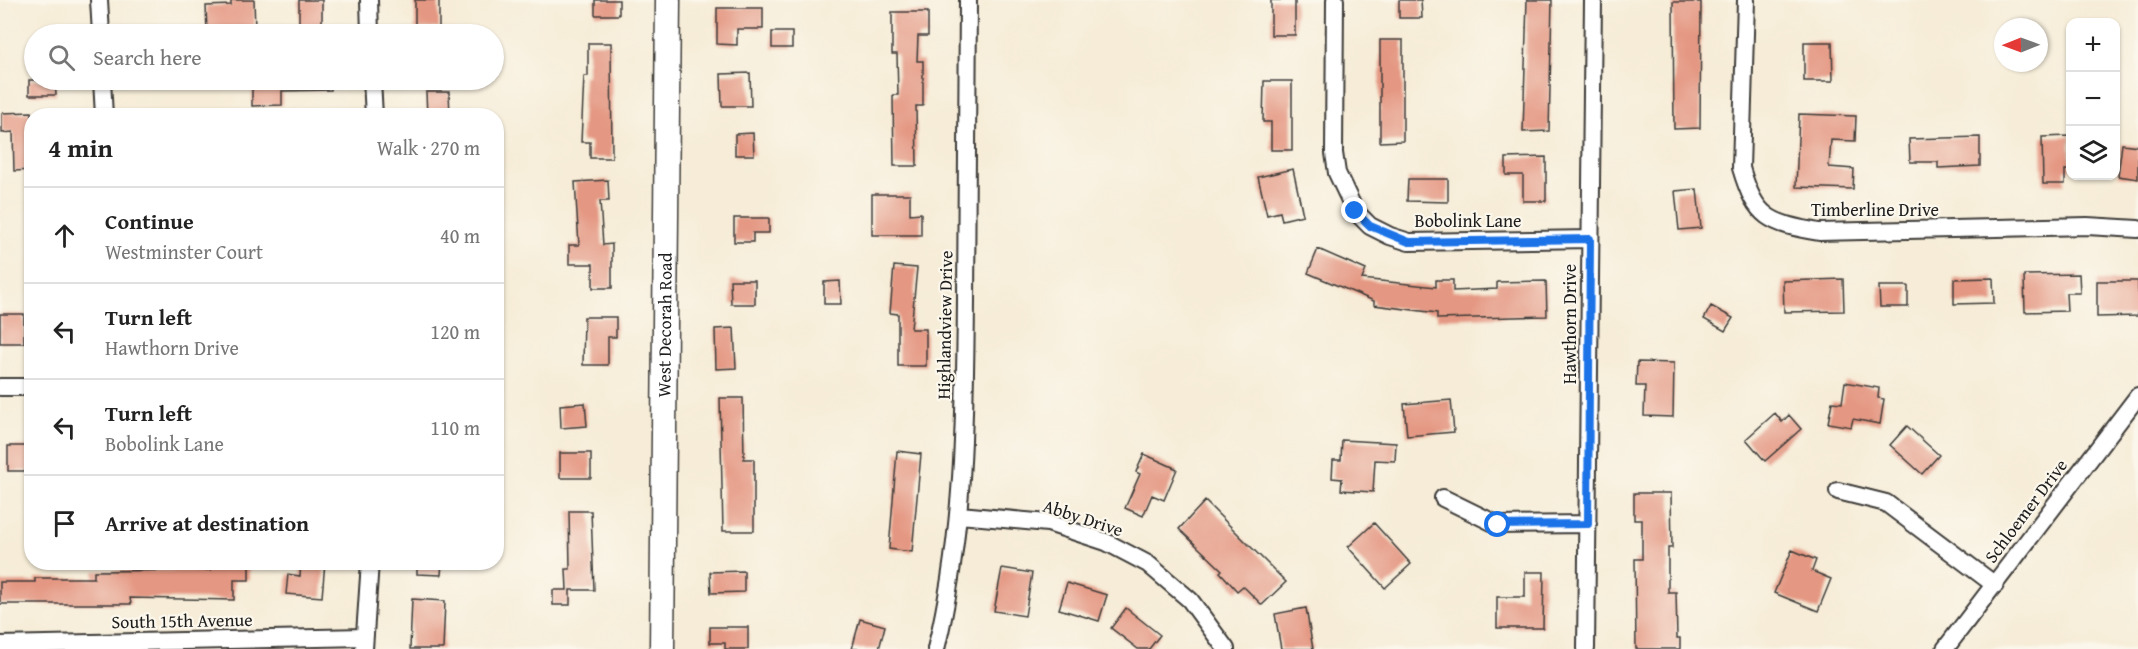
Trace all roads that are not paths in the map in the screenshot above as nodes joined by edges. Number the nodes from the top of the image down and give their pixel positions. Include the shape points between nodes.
1 (99, 0) edge
2 (369, 0) edge
3 (668, 0) edge
4 (968, 0) edge
5 (1335, 0) edge
6 (1593, 0) edge
7 (1746, 0) edge
8 (100, 24) edge
9 (370, 24) edge
10 (103, 90) edge
11 (373, 90) edge
12 (104, 108) edge
13 (374, 108) edge
14 (2138, 229) edge
15 (1590, 239) junction
16 (0, 387) edge
17 (24, 387) edge
18 (2138, 396) edge
19 (1838, 490) dead end
20 (1443, 498) dead end
21 (960, 514) junction
22 (1588, 524) junction
23 (369, 570) edge
24 (1995, 585) junction
25 (364, 643) edge
26 (0, 645) edge
27 (662, 649) edge
28 (936, 649) edge
29 (1226, 649) edge
30 (1586, 649) edge
31 (1945, 649) edge

1 - 8 street
2 - 9 street
3 - 27 street, West Decorah Road
4 - 21 street, Highlandview Drive
5 - 15 street, Bobolink Lane via 1337,173 1355,211 1370,226 1409,242
6 - 15 street, Hawthorn Drive
7 - 14 street, Timberline Drive via 1741,168 1758,211 1785,226 1819,232 2087,226
10 - 12 street
11 - 13 street
15 - 22 street, Hawthorn Drive
16 - 17 street
18 - 24 street, Schloemer Drive
19 - 24 street via 1887,503
20 - 22 street via 1498,525
21 - 28 street, Highlandview Drive via 950,593
21 - 29 street, Abby Drive via 1048,523 1106,542 1148,564 1190,600
22 - 30 street, Hawthorn Drive
23 - 25 street
24 - 31 street, Schloemer Drive
25 - 26 street, South 15th Avenue

